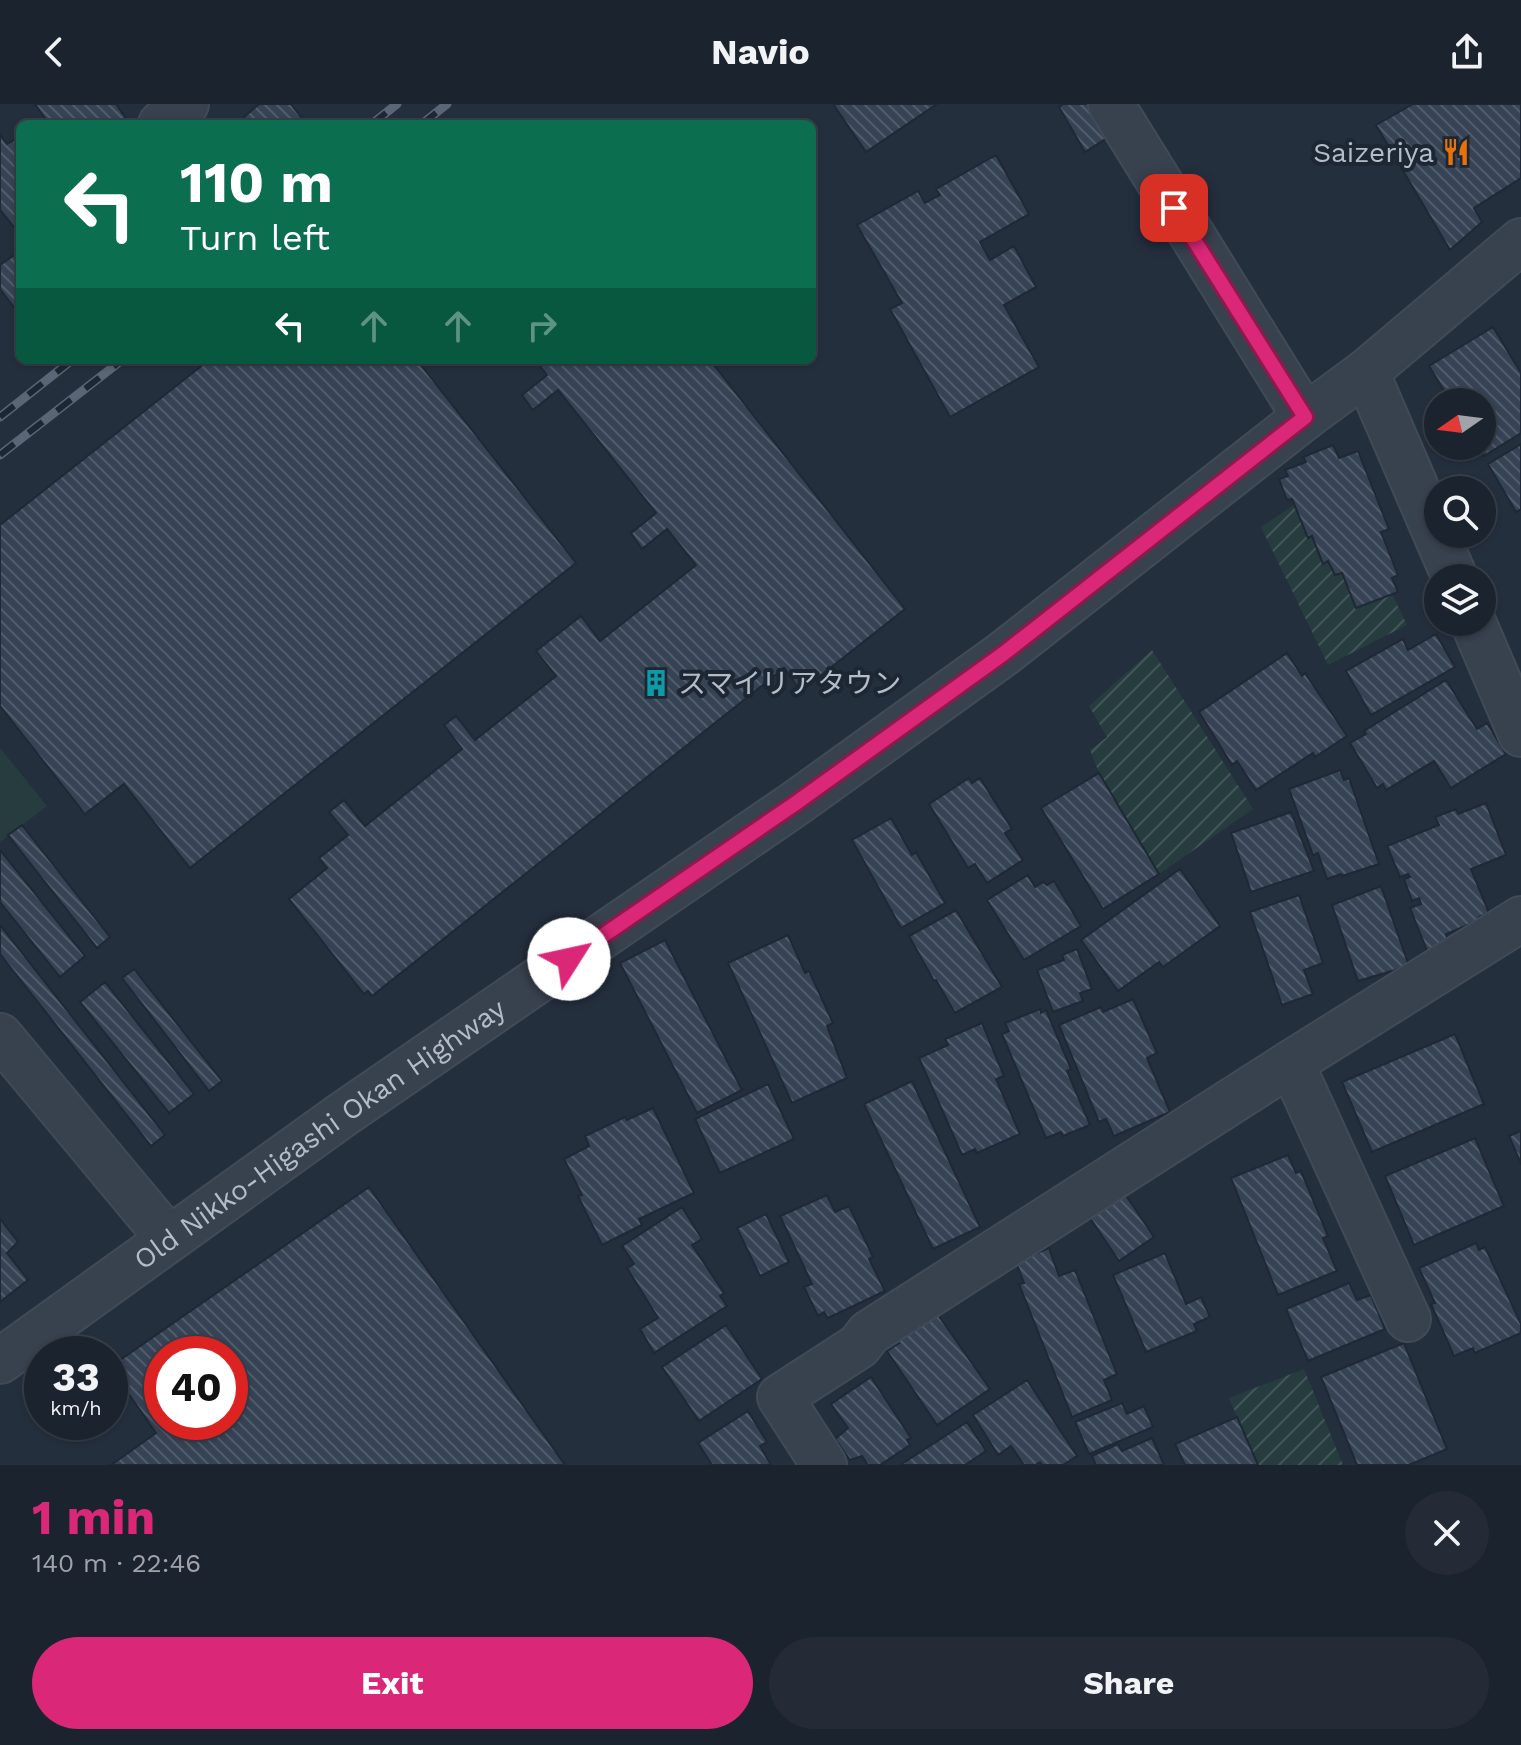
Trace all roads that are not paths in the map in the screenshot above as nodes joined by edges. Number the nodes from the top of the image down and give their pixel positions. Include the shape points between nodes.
1 (186, 104) edge
2 (1111, 104) edge
3 (166, 120) edge
4 (1521, 241) edge
5 (1366, 372) junction
6 (1305, 417) junction
7 (1449, 564) edge
8 (1479, 636) edge
9 (1521, 734) edge
10 (1521, 919) edge
11 (0, 1036) edge
12 (1291, 1063) junction
13 (169, 1239) junction
14 (1408, 1319) dead end
15 (0, 1361) edge
16 (824, 1465) edge

1 - 3 street
2 - 6 street
4 - 5 street, Old Nikko-Higashi Okan Highway
5 - 6 street, Old Nikko-Higashi Okan Highway
5 - 7 street
6 - 13 street, Old Nikko-Higashi Okan Highway via 1003,654
8 - 9 street
10 - 12 street
11 - 13 street
12 - 14 street
12 - 16 street via 869,1333 859,1346 780,1397
13 - 15 street, Old Nikko-Higashi Okan Highway

